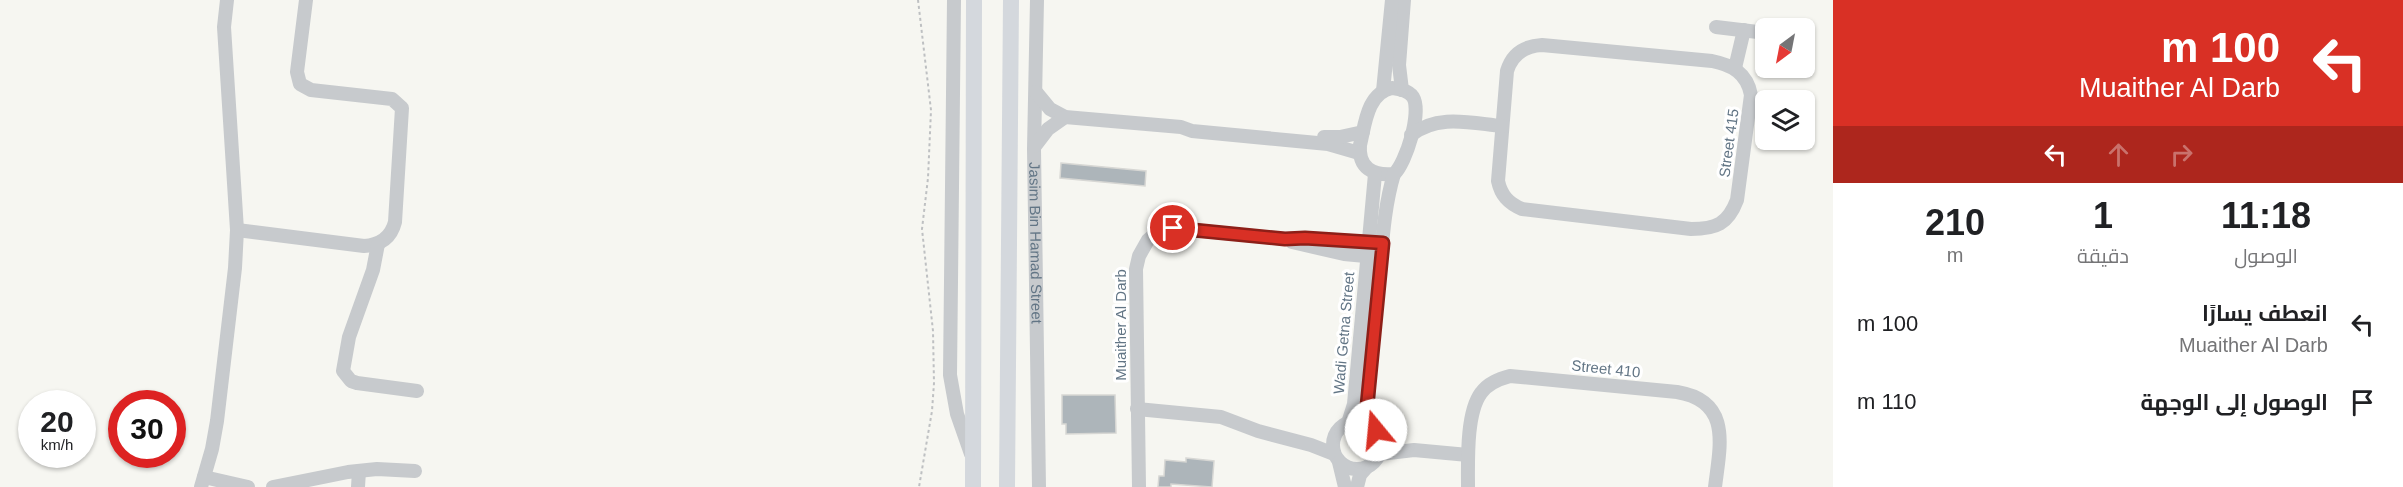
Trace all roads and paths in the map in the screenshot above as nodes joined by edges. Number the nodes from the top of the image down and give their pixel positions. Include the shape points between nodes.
1 (217, 0) edge
2 (227, 0) edge
3 (306, 0) edge
4 (918, 0) edge
5 (954, 0) edge
6 (974, 0) edge
7 (1011, 0) edge
8 (1038, 0) edge
9 (1392, 0) edge
10 (1404, 0) edge
11 (224, 27) junction
12 (1716, 27) dead end
13 (1744, 30) junction
14 (1755, 32) edge
15 (1734, 68) junction
16 (1402, 90) junction
17 (1383, 91) junction
18 (1036, 92) junction
19 (1415, 104) junction
20 (1065, 117) junction
21 (1443, 121) junction
22 (1502, 126) junction
23 (1364, 132) junction
24 (1411, 135) junction
25 (1311, 139) junction
26 (1034, 149) junction
27 (1359, 153) junction
28 (1375, 174) junction
29 (1394, 174) junction
30 (237, 230) junction
31 (1285, 239) junction
32 (1369, 242) junction
33 (1383, 243) junction
34 (378, 244) junction
35 (1374, 257) junction
36 (417, 391) dead end
37 (1137, 409) junction
38 (1348, 423) junction
39 (1368, 424) junction
40 (1336, 432) junction
41 (1380, 438) junction
42 (1299, 441) junction
43 (1414, 450) junction
44 (1380, 454) junction
45 (1468, 455) junction
46 (1337, 458) junction
47 (972, 459) junction
48 (1367, 468) junction
49 (359, 471) junction
50 (415, 471) dead end
51 (203, 482) edge
52 (248, 487) edge
53 (273, 487) edge
54 (358, 487) edge
55 (920, 487) edge
56 (973, 487) edge
57 (1007, 487) edge
58 (1039, 487) edge
59 (1139, 487) edge
60 (1345, 487) edge
61 (1357, 487) edge
62 (1468, 487) edge
63 (1715, 487) edge

1 - 11 street
2 - 11 street
3 - 34 street via 297,72 300,84 311,90 392,99 402,108 395,222 390,235
4 - 55 path via 932,110 922,229 933,331 934,383
5 - 47 street via 950,375 957,414
6 - 47 main road
7 - 57 main road, Jasim Bin Hamad Street
8 - 18 street, Jasim Bin Hamad Street
9 - 17 street
10 - 16 street via 1399,65
11 - 30 street
12 - 13 street
13 - 14 street
13 - 15 street
15 - 22 street, Street 415 via 1712,61 1534,46 1519,52 1509,64
15 - 22 street, Street 415 via 1750,87 1751,103 1737,200 1732,213 1716,226 1691,229 1513,205 1500,190 1498,181
16 - 17 street
16 - 19 street via 1410,94
17 - 23 street via 1373,99
18 - 20 street via 1050,110
18 - 26 street, Jasim Bin Hamad Street
19 - 21 street
19 - 24 street, Wadi Getna Street
20 - 25 street via 1181,127 1192,124
20 - 26 street via 1048,129
21 - 22 street
21 - 24 street
23 - 25 street
23 - 27 street
24 - 29 street, Wadi Getna Street via 1404,160
25 - 27 street
26 - 58 street, Jasim Bin Hamad Street
27 - 28 street via 1364,165
28 - 29 street
28 - 32 street, Wadi Getna Street
29 - 33 street, Wadi Getna Street
30 - 34 street via 364,246
30 - 51 street via 217,421
31 - 32 street, Muaither Al Darb
31 - 35 street, Muaither Al Darb
31 - 37 street, Muaither Al Darb via 1173,228 1148,240 1136,269
32 - 33 street, Muaither Al Darb
32 - 35 street, Wadi Getna Street
33 - 35 street, Wadi Getna Street
34 - 36 street via 349,337 343,371 357,383
35 - 38 street, Wadi Getna Street
35 - 39 street, Wadi Getna Street
37 - 42 street via 1221,417
37 - 59 street, Muaither Al Darb
38 - 39 street
38 - 40 street
39 - 41 street
40 - 42 street
40 - 46 street via 1332,443
41 - 43 street
41 - 44 street
42 - 46 street
43 - 44 street
43 - 45 street
44 - 48 street
45 - 62 street, Street 410
45 - 63 street, Street 410 via 1476,401 1499,379 1521,377 1677,392 1700,399 1716,417 1720,441
46 - 48 street via 1349,469
46 - 60 street
47 - 56 main road
48 - 61 street
49 - 50 street
49 - 53 street
49 - 54 street
51 - 52 street

